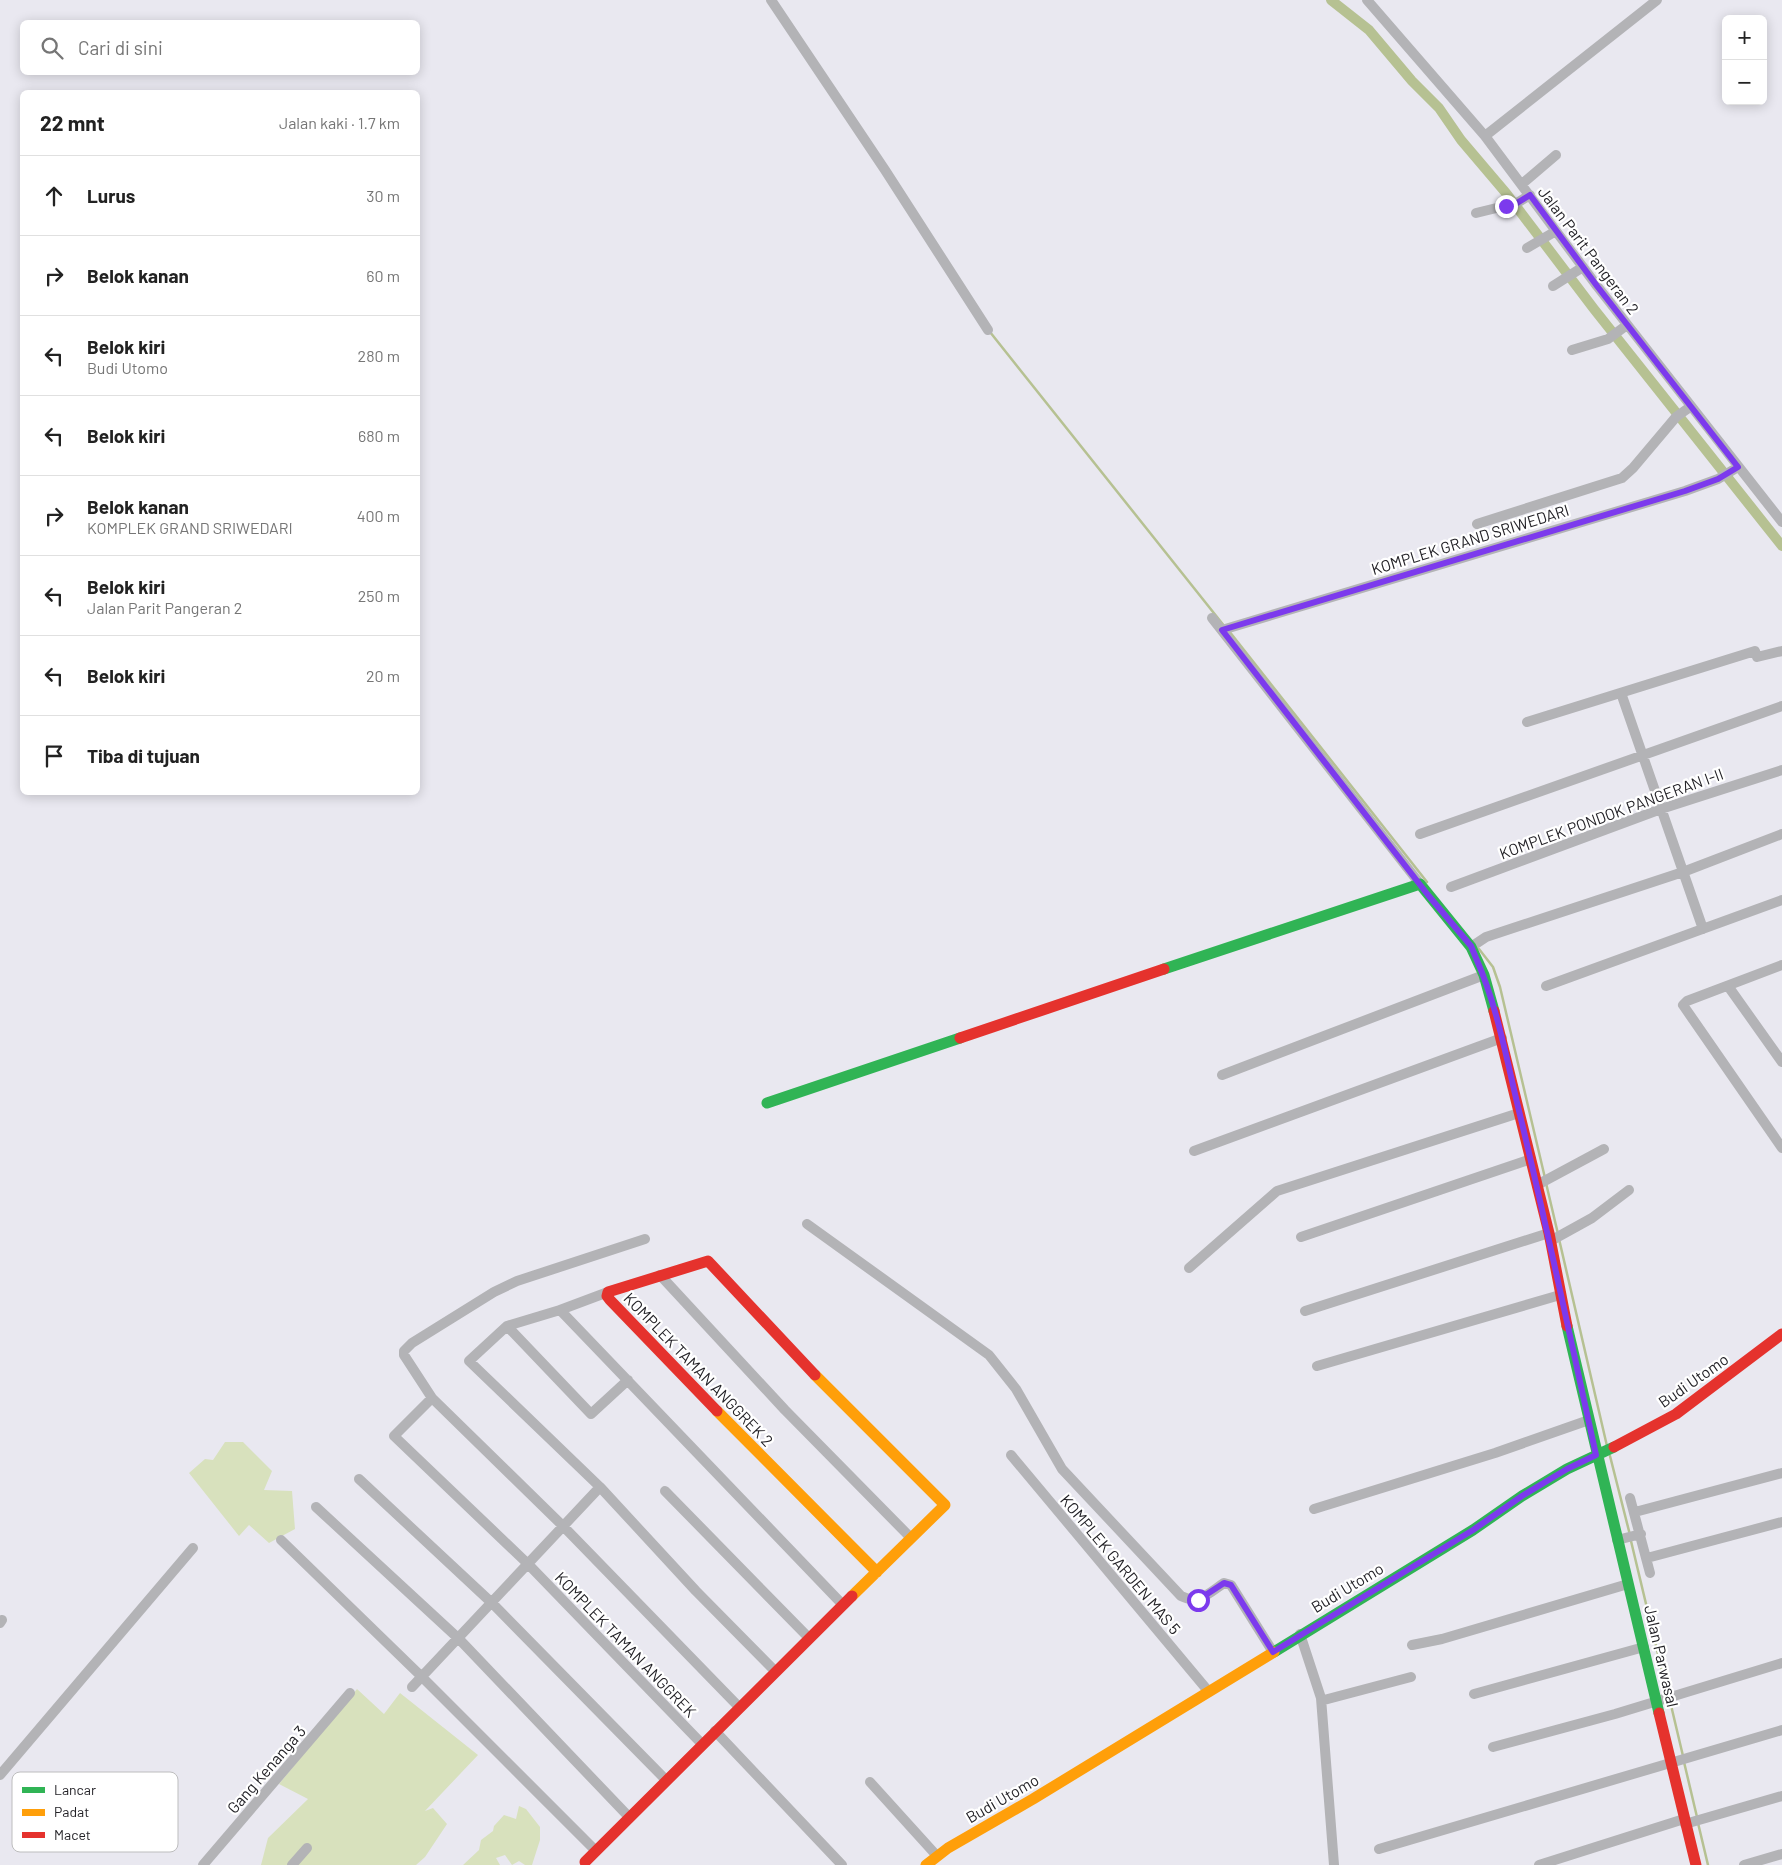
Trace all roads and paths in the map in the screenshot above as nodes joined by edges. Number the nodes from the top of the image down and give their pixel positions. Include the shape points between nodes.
1 (771, 0) edge
2 (1367, 0) edge
3 (1657, 0) edge
4 (1484, 136) junction
5 (1556, 155) dead end
6 (1522, 184) junction
7 (1530, 195) junction
8 (1476, 213) dead end
9 (1556, 231) junction
10 (1530, 245) dead end
11 (1579, 269) junction
12 (1553, 286) dead end
13 (1624, 327) junction
14 (988, 330) dead end
15 (1572, 350) dead end
16 (1684, 412) junction
17 (1735, 469) junction
18 (1782, 522) edge
19 (1478, 524) dead end
20 (1212, 618) dead end
21 (1226, 628) junction
22 (1782, 651) edge
23 (1621, 693) junction
24 (1782, 706) edge
25 (1527, 722) dead end
26 (1641, 754) junction
27 (1782, 770) edge
28 (1661, 810) junction
29 (1420, 834) dead end
30 (1782, 834) edge
31 (1683, 872) junction
32 (1420, 884) junction
33 (1451, 887) dead end
34 (1782, 900) edge
35 (1703, 929) junction
36 (1472, 946) junction
37 (1782, 965) edge
38 (1484, 975) junction
39 (1546, 986) dead end
40 (1728, 986) junction
41 (1502, 1038) junction
42 (1782, 1062) edge
43 (1222, 1074) dead end
44 (767, 1103) dead end
45 (1519, 1113) junction
46 (1782, 1148) edge
47 (1604, 1149) dead end
48 (1194, 1151) dead end
49 (1531, 1160) junction
50 (1543, 1182) junction
51 (1629, 1190) dead end
52 (806, 1224) dead end
53 (1301, 1238) dead end
54 (1551, 1238) junction
55 (645, 1239) dead end
56 (1189, 1268) dead end
57 (660, 1275) junction
58 (608, 1292) junction
59 (1560, 1294) junction
60 (560, 1310) junction
61 (1306, 1311) dead end
62 (508, 1326) junction
63 (1782, 1334) edge
64 (1317, 1366) dead end
65 (628, 1380) junction
66 (432, 1398) junction
67 (1589, 1420) junction
68 (1605, 1451) junction
69 (1011, 1455) dead end
70 (1782, 1473) edge
71 (359, 1479) dead end
72 (600, 1487) junction
73 (665, 1491) dead end
74 (1630, 1498) dead end
75 (316, 1507) dead end
76 (1314, 1509) dead end
77 (1635, 1512) junction
78 (1782, 1522) edge
79 (563, 1526) junction
80 (1629, 1537) junction
81 (911, 1538) junction
82 (280, 1540) dead end
83 (193, 1548) dead end
84 (1647, 1558) junction
85 (528, 1564) junction
86 (877, 1572) junction
87 (1650, 1573) dead end
88 (1628, 1584) junction
89 (493, 1604) junction
90 (844, 1605) junction
91 (1300, 1634) junction
92 (809, 1638) junction
93 (459, 1639) junction
94 (1412, 1645) dead end
95 (1644, 1647) junction
96 (1273, 1652) junction
97 (1782, 1663) edge
98 (775, 1671) junction
99 (422, 1677) junction
100 (1411, 1677) dead end
101 (412, 1687) dead end
102 (1209, 1692) junction
103 (350, 1693) dead end
104 (1474, 1694) dead end
105 (1321, 1698) junction
106 (1657, 1699) junction
107 (739, 1707) junction
108 (1782, 1730) edge
109 (716, 1732) junction
110 (702, 1744) junction
111 (1493, 1747) dead end
112 (1673, 1762) junction
113 (0, 1775) edge
114 (665, 1779) junction
115 (870, 1782) dead end
116 (1782, 1796) edge
117 (629, 1817) junction
118 (1687, 1822) junction
119 (307, 1848) dead end
120 (1379, 1849) dead end
121 (596, 1851) junction
122 (1782, 1854) edge
123 (937, 1856) junction
124 (585, 1862) dead end
125 (203, 1865) edge
126 (292, 1865) edge
127 (842, 1865) edge
128 (926, 1865) edge
129 (1334, 1865) edge
130 (1539, 1865) edge
131 (1696, 1865) edge
132 (1744, 1865) edge

1 - 14 street via 886,170
2 - 4 street, Jalan Parit Pangeran 2
3 - 4 street
4 - 6 street, Jalan Parit Pangeran 2
5 - 6 street
6 - 7 street, Jalan Parit Pangeran 2
7 - 8 street via 1517,203
7 - 9 street, Jalan Parit Pangeran 2
9 - 10 street
9 - 11 street, Jalan Parit Pangeran 2
11 - 12 street
11 - 13 street, Jalan Parit Pangeran 2
13 - 15 street via 1608,339
13 - 16 street, Jalan Parit Pangeran 2
16 - 17 street, Jalan Parit Pangeran 2
16 - 19 street via 1622,478
17 - 18 street, Jalan Parit Pangeran 2
17 - 21 street, KOMPLEK GRAND SRIWEDARI via 1685,491
20 - 21 street
21 - 32 street
22 - 23 street via 1757,657 1755,651
23 - 25 street
23 - 26 street
24 - 26 street
26 - 28 street
26 - 29 street
27 - 28 street, KOMPLEK PONDOK PANGERAN I-II
28 - 31 street
28 - 33 street, KOMPLEK PONDOK PANGERAN I-II
30 - 31 street
31 - 35 street
31 - 36 street via 1486,937
32 - 36 street, Jalan Parwasal
32 - 44 street
34 - 35 street
35 - 39 street
36 - 38 street, Jalan Parwasal
37 - 40 street
38 - 41 street, Jalan Parwasal
38 - 43 street
40 - 42 street
40 - 46 street via 1683,1005
41 - 45 street, Jalan Parwasal
41 - 48 street
45 - 49 street, Jalan Parwasal
45 - 56 street via 1277,1191
47 - 50 street
49 - 50 street, Jalan Parwasal
49 - 53 street
50 - 54 street, Jalan Parwasal
51 - 54 street via 1599,1214
52 - 96 street via 989,1355 1016,1389 1062,1469 1181,1596 1198,1600 1224,1583 1231,1585
54 - 59 street, Jalan Parwasal
54 - 61 street
55 - 66 street via 517,1281 412,1343 404,1355
57 - 58 street, KOMPLEK TAMAN ANGGREK 2
57 - 81 street via 785,1410
57 - 81 street, KOMPLEK TAMAN ANGGREK 2 via 708,1261 821,1381 945,1505
58 - 60 street
58 - 86 street, KOMPLEK TAMAN ANGGREK 2 via 610,1300
59 - 64 street
59 - 67 street, Jalan Parwasal
60 - 62 street
60 - 65 street
62 - 65 street via 591,1414
62 - 72 street via 469,1361
63 - 68 street, Budi Utomo via 1676,1414
65 - 90 street
66 - 79 street
66 - 85 street, KOMPLEK TAMAN ANGGREK via 394,1436
67 - 68 street, Jalan Parwasal
67 - 76 street via 1496,1453
68 - 80 street, Jalan Parwasal
68 - 91 street, Budi Utomo via 1522,1496 1473,1530
69 - 102 street, KOMPLEK GARDEN MAS 5
70 - 77 street
71 - 89 street
72 - 79 street
72 - 98 street
73 - 92 street
74 - 77 street
75 - 93 street
77 - 80 street
78 - 84 street
79 - 85 street
79 - 107 street
80 - 84 street
80 - 88 street, Jalan Parwasal
81 - 86 street
82 - 99 street
83 - 113 street
84 - 87 street
85 - 89 street
85 - 110 street, KOMPLEK TAMAN ANGGREK
86 - 90 street
88 - 94 street
88 - 95 street, Jalan Parwasal
89 - 93 street
89 - 114 street
90 - 92 street
91 - 96 street, Budi Utomo
91 - 105 street
92 - 98 street
93 - 99 street
93 - 117 street
95 - 104 street
95 - 106 street, Jalan Parwasal
96 - 102 street, Budi Utomo
97 - 106 street
98 - 107 street
99 - 101 street
99 - 121 street
100 - 105 street via 1327,1700
102 - 123 street, Budi Utomo
103 - 125 street, Gang Kenanga 3
105 - 129 street
106 - 111 street via 1615,1714
106 - 112 street, Jalan Parwasal
107 - 109 street
108 - 112 street
109 - 110 street
109 - 127 street
110 - 114 street
112 - 118 street, Jalan Parwasal
112 - 120 street
114 - 117 street
115 - 123 street
116 - 118 street
117 - 121 street
118 - 130 street
118 - 131 street, Jalan Parwasal
119 - 126 street
121 - 124 street
122 - 132 street
123 - 128 street, Budi Utomo

